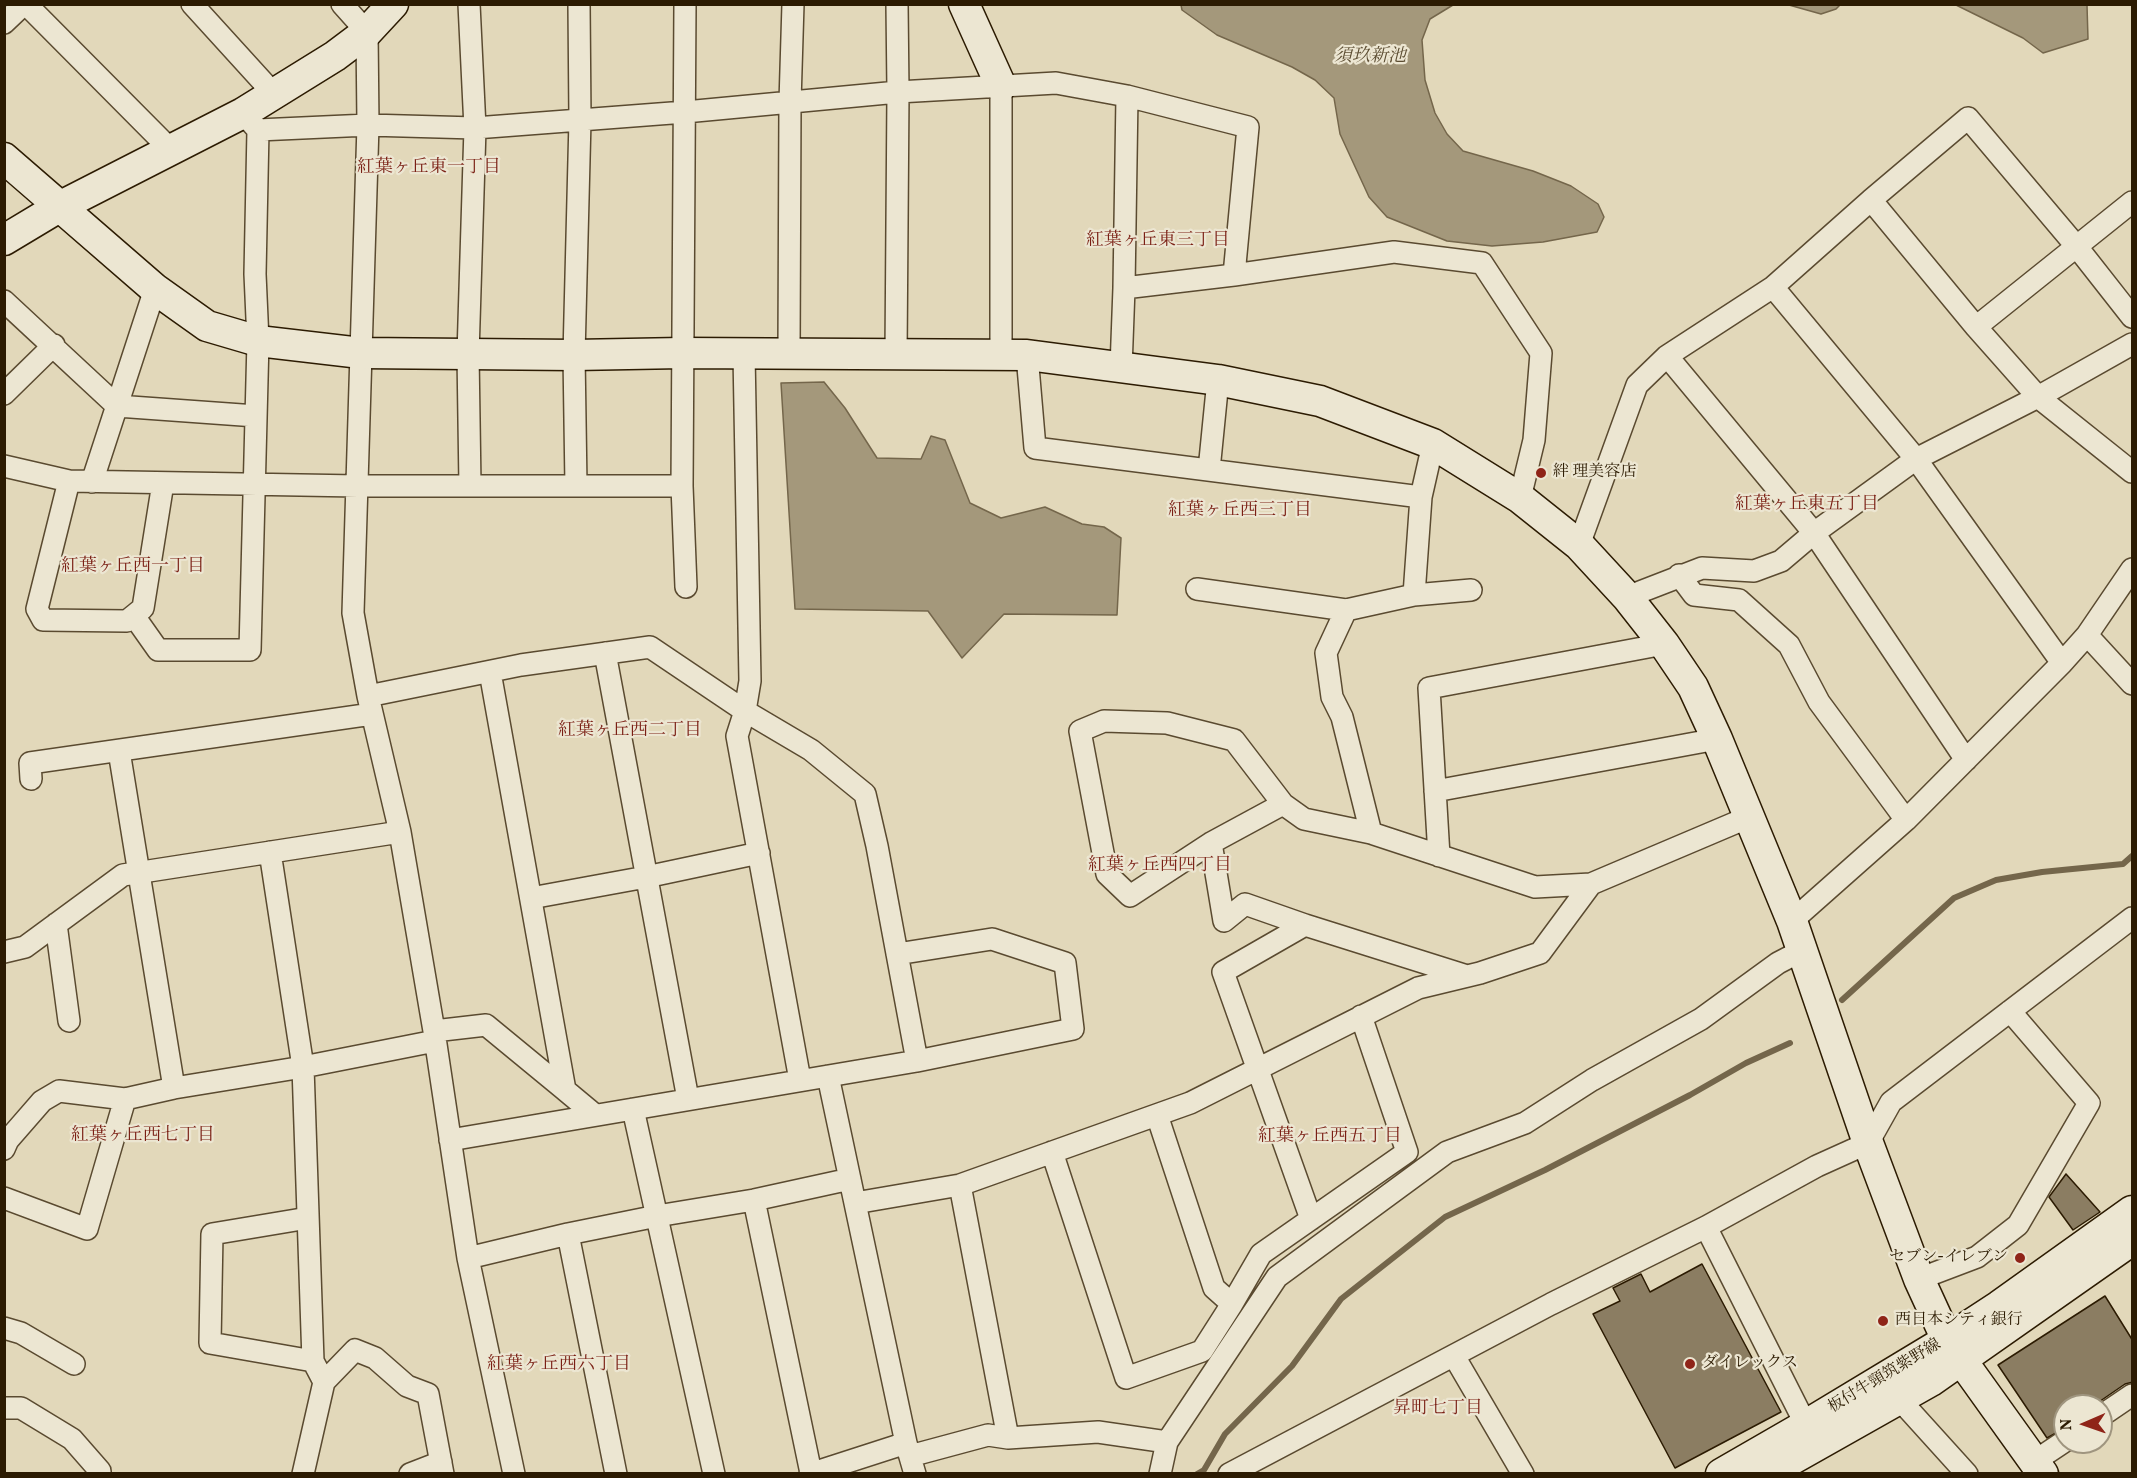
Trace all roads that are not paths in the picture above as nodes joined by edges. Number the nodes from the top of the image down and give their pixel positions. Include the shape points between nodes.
1 (25, 4) edge
2 (192, 4) edge
3 (342, 4) edge
4 (393, 4) edge
5 (469, 4) edge
6 (579, 4) edge
7 (685, 4) edge
8 (793, 4) edge
9 (897, 4) edge
10 (964, 4) edge
11 (4, 22) edge
12 (367, 32) junction
13 (1001, 86) junction
14 (898, 92) junction
15 (273, 93) junction
16 (1127, 96) junction
17 (790, 102) junction
18 (685, 112) junction
19 (580, 120) junction
20 (250, 121) junction
21 (368, 125) junction
22 (475, 128) junction
23 (170, 149) junction
24 (4, 158) edge
25 (1870, 200) junction
26 (2133, 202) edge
27 (58, 207) junction
28 (4, 240) edge
29 (2077, 247) junction
30 (1234, 275) junction
31 (1773, 287) junction
32 (1124, 288) junction
33 (155, 289) junction
34 (4, 301) edge
35 (2133, 316) edge
36 (1976, 327) junction
37 (258, 340) junction
38 (2133, 344) edge
39 (54, 345) junction
40 (361, 353) junction
41 (682, 353) junction
42 (789, 353) junction
43 (468, 354) junction
44 (744, 354) junction
45 (574, 355) junction
46 (896, 355) junction
47 (1014, 355) junction
48 (1667, 356) junction
49 (1121, 368) junction
50 (1218, 380) junction
51 (4, 394) edge
52 (2038, 397) junction
53 (117, 406) junction
54 (256, 416) junction
55 (1433, 444) junction
56 (1916, 459) junction
57 (4, 465) edge
58 (1209, 470) junction
59 (2133, 472) edge
60 (69, 481) junction
61 (92, 482) junction
62 (163, 483) junction
63 (255, 484) junction
64 (358, 486) junction
65 (470, 486) junction
66 (576, 486) junction
67 (682, 486) junction
68 (1421, 497) junction
69 (1520, 498) junction
70 (1814, 533) junction
71 (1579, 545) junction
72 (2133, 569) edge
73 (1679, 575) junction
74 (686, 586) dead end
75 (1197, 589) dead end
76 (1471, 590) dead end
77 (1414, 595) junction
78 (1627, 597) junction
79 (1346, 610) junction
80 (134, 616) junction
81 (2088, 635) junction
82 (1664, 644) junction
83 (605, 654) junction
84 (2062, 663) junction
85 (490, 672) junction
86 (2133, 684) edge
87 (370, 705) junction
88 (745, 711) junction
89 (1717, 739) junction
90 (119, 751) junction
91 (1966, 760) junction
92 (31, 779) dead end
93 (1435, 791) junction
94 (1283, 804) junction
95 (1749, 817) junction
96 (1906, 820) junction
97 (400, 832) junction
98 (1371, 833) junction
99 (1211, 843) junction
100 (270, 852) junction
101 (759, 853) junction
102 (1439, 856) junction
103 (138, 873) junction
104 (646, 877) junction
105 (1591, 884) junction
106 (531, 898) junction
107 (2133, 918) edge
108 (1792, 921) junction
109 (56, 924) junction
110 (1305, 925) junction
111 (1803, 950) junction
112 (4, 952) edge
113 (897, 954) junction
114 (1467, 976) junction
115 (2010, 1011) junction
116 (1361, 1016) junction
117 (69, 1021) dead end
118 (435, 1036) junction
119 (917, 1061) junction
120 (303, 1067) junction
121 (1259, 1068) junction
122 (828, 1076) junction
123 (800, 1080) junction
124 (174, 1088) junction
125 (565, 1090) junction
126 (125, 1099) junction
127 (688, 1100) junction
128 (633, 1109) junction
129 (595, 1115) junction
130 (1157, 1115) junction
131 (450, 1140) junction
132 (1868, 1143) junction
133 (4, 1149) edge
134 (1052, 1152) junction
135 (850, 1179) junction
136 (960, 1185) junction
137 (4, 1198) edge
138 (754, 1200) junction
139 (855, 1203) junction
140 (2133, 1212) edge
141 (657, 1216) junction
142 (308, 1218) junction
143 (1311, 1219) junction
144 (1706, 1227) junction
145 (568, 1234) junction
146 (2133, 1240) edge
147 (468, 1258) junction
148 (1919, 1279) junction
149 (1232, 1304) junction
150 (4, 1328) edge
151 (1954, 1351) junction
152 (1454, 1356) junction
153 (313, 1360) junction
154 (74, 1364) dead end
155 (324, 1382) junction
156 (2133, 1395) edge
157 (1900, 1400) junction
158 (4, 1408) edge
159 (2113, 1408) edge
160 (1806, 1425) junction
161 (1008, 1438) junction
162 (1167, 1442) junction
163 (2053, 1453) edge
164 (910, 1457) edge
165 (2039, 1467) edge
166 (442, 1468) edge
167 (100, 1473) edge
168 (303, 1473) edge
169 (410, 1473) edge
170 (514, 1473) edge
171 (616, 1473) edge
172 (714, 1473) edge
173 (811, 1473) edge
174 (1160, 1473) edge
175 (1229, 1473) edge
176 (1523, 1473) edge
177 (1721, 1473) edge
178 (1766, 1473) edge
179 (1967, 1473) edge

1 - 11 street
1 - 23 street
2 - 15 street
3 - 12 street
4 - 12 street
5 - 22 street
6 - 19 street
7 - 18 street
8 - 17 street
9 - 14 street
10 - 13 street
12 - 15 street
12 - 21 street
13 - 14 street
13 - 16 street via 1056,82
13 - 47 street
14 - 17 street
14 - 46 street
15 - 20 street
16 - 30 street via 1248,127
16 - 32 street
17 - 18 street
17 - 42 street
18 - 19 street
18 - 41 street
19 - 22 street
19 - 45 street
20 - 21 street
20 - 23 street
20 - 37 street
21 - 22 street
21 - 40 street
22 - 43 street
23 - 27 street
24 - 27 street
25 - 29 street via 1968,118
25 - 31 street
25 - 36 street
26 - 29 street
27 - 28 street
27 - 33 street
29 - 35 street
29 - 36 street
30 - 32 street
30 - 69 street via 1394,252 1482,263 1541,353 1534,440
31 - 48 street
31 - 56 street
32 - 49 street
33 - 37 street via 207,326
33 - 53 street
34 - 39 street
36 - 52 street
37 - 40 street
37 - 54 street
38 - 52 street
39 - 51 street
39 - 53 street
40 - 43 street
40 - 64 street
41 - 44 street
41 - 45 street
41 - 67 street
42 - 44 street
42 - 46 street
43 - 45 street
43 - 65 street
44 - 88 street via 750,681
45 - 66 street
46 - 47 street
47 - 49 street
47 - 58 street via 1035,448
48 - 70 street
48 - 71 street via 1637,385
49 - 50 street
50 - 55 street via 1320,401
50 - 58 street
52 - 56 street
52 - 59 street
53 - 54 street
53 - 61 street
54 - 63 street
55 - 68 street
55 - 69 street
56 - 70 street
56 - 84 street
57 - 60 street
58 - 68 street
60 - 61 street
60 - 80 street via 37,609 43,620 127,621
61 - 62 street
62 - 63 street
62 - 80 street via 143,609
63 - 64 street
63 - 80 street via 250,650 158,650
64 - 65 street
64 - 87 street via 353,613
65 - 66 street
66 - 67 street
67 - 74 street
68 - 77 street
69 - 71 street
70 - 73 street via 1781,561 1754,571 1702,568
70 - 91 street
71 - 78 street
72 - 81 street
73 - 78 street
73 - 96 street via 1694,595 1739,600 1789,645 1819,702
75 - 79 street
76 - 77 street
77 - 79 street
78 - 82 street
79 - 98 street via 1326,653 1332,697 1342,717
81 - 84 street
81 - 86 street
82 - 89 street via 1693,687
82 - 93 street via 1429,688
83 - 85 street
83 - 88 street via 650,647
83 - 104 street
84 - 91 street
85 - 87 street
85 - 106 street
87 - 90 street
87 - 97 street
88 - 101 street via 737,736
88 - 113 street via 811,750 865,794
89 - 93 street
89 - 95 street
90 - 92 street via 30,763
90 - 103 street
91 - 96 street
93 - 102 street
94 - 98 street via 1304,819
94 - 99 street
94 - 99 street via 1234,740 1167,723 1104,722 1080,731 1107,874 1130,896
95 - 105 street
95 - 108 street
96 - 108 street
97 - 100 street
97 - 118 street
98 - 102 street
99 - 110 street via 1224,921 1245,904
100 - 103 street
100 - 120 street
101 - 104 street
101 - 123 street
102 - 105 street via 1535,887
103 - 109 street via 123,875
103 - 124 street
104 - 106 street
104 - 127 street
105 - 114 street via 1540,953
106 - 125 street
107 - 115 street
108 - 111 street
109 - 112 street via 25,947
109 - 117 street
110 - 114 street
110 - 121 street via 1223,972
111 - 132 street
111 - 162 street via 1778,963 1701,1019 1525,1123 1447,1152 1277,1277
113 - 119 street
113 - 119 street via 992,939 1065,963 1073,1029
114 - 116 street via 1418,988
115 - 132 street via 1891,1102
115 - 148 street via 2089,1103 2018,1225 1977,1257
116 - 121 street
116 - 143 street via 1407,1152
118 - 120 street
118 - 125 street via 486,1025
118 - 131 street
119 - 122 street
120 - 124 street
120 - 142 street
121 - 130 street
121 - 143 street
122 - 123 street
122 - 135 street
123 - 127 street
124 - 126 street
125 - 129 street
126 - 133 street via 59,1091 42,1101
126 - 137 street via 87,1229
127 - 128 street
128 - 129 street
128 - 141 street
129 - 131 street
130 - 134 street
130 - 149 street via 1214,1288
131 - 147 street
132 - 144 street via 1817,1166
132 - 148 street
134 - 136 street
134 - 149 street via 1125,1378 1202,1351
135 - 138 street
135 - 139 street
136 - 139 street
136 - 161 street
138 - 141 street
138 - 173 street
139 - 164 street
140 - 151 street, 板付牛頸筑紫野線 via 1999,1306
141 - 145 street
141 - 172 street
142 - 153 street
142 - 153 street via 212,1234 210,1343
143 - 149 street via 1261,1254
144 - 152 street
144 - 160 street
145 - 147 street
145 - 171 street
146 - 151 street, 板付牛頸筑紫野線
147 - 170 street
148 - 151 street
150 - 154 street via 21,1333
151 - 157 street, 板付牛頸筑紫野線
151 - 160 street, 板付牛頸筑紫野線
151 - 165 street
152 - 175 street
152 - 176 street
153 - 155 street
155 - 166 street via 355,1350 375,1358 407,1386 428,1394
155 - 168 street
156 - 159 street
157 - 178 street, 板付牛頸筑紫野線
157 - 179 street
158 - 167 street via 21,1408 72,1439
160 - 177 street, 板付牛頸筑紫野線
161 - 162 street via 1098,1432
161 - 164 street via 988,1435
162 - 174 street
163 - 165 street
164 - 173 street
166 - 169 street

